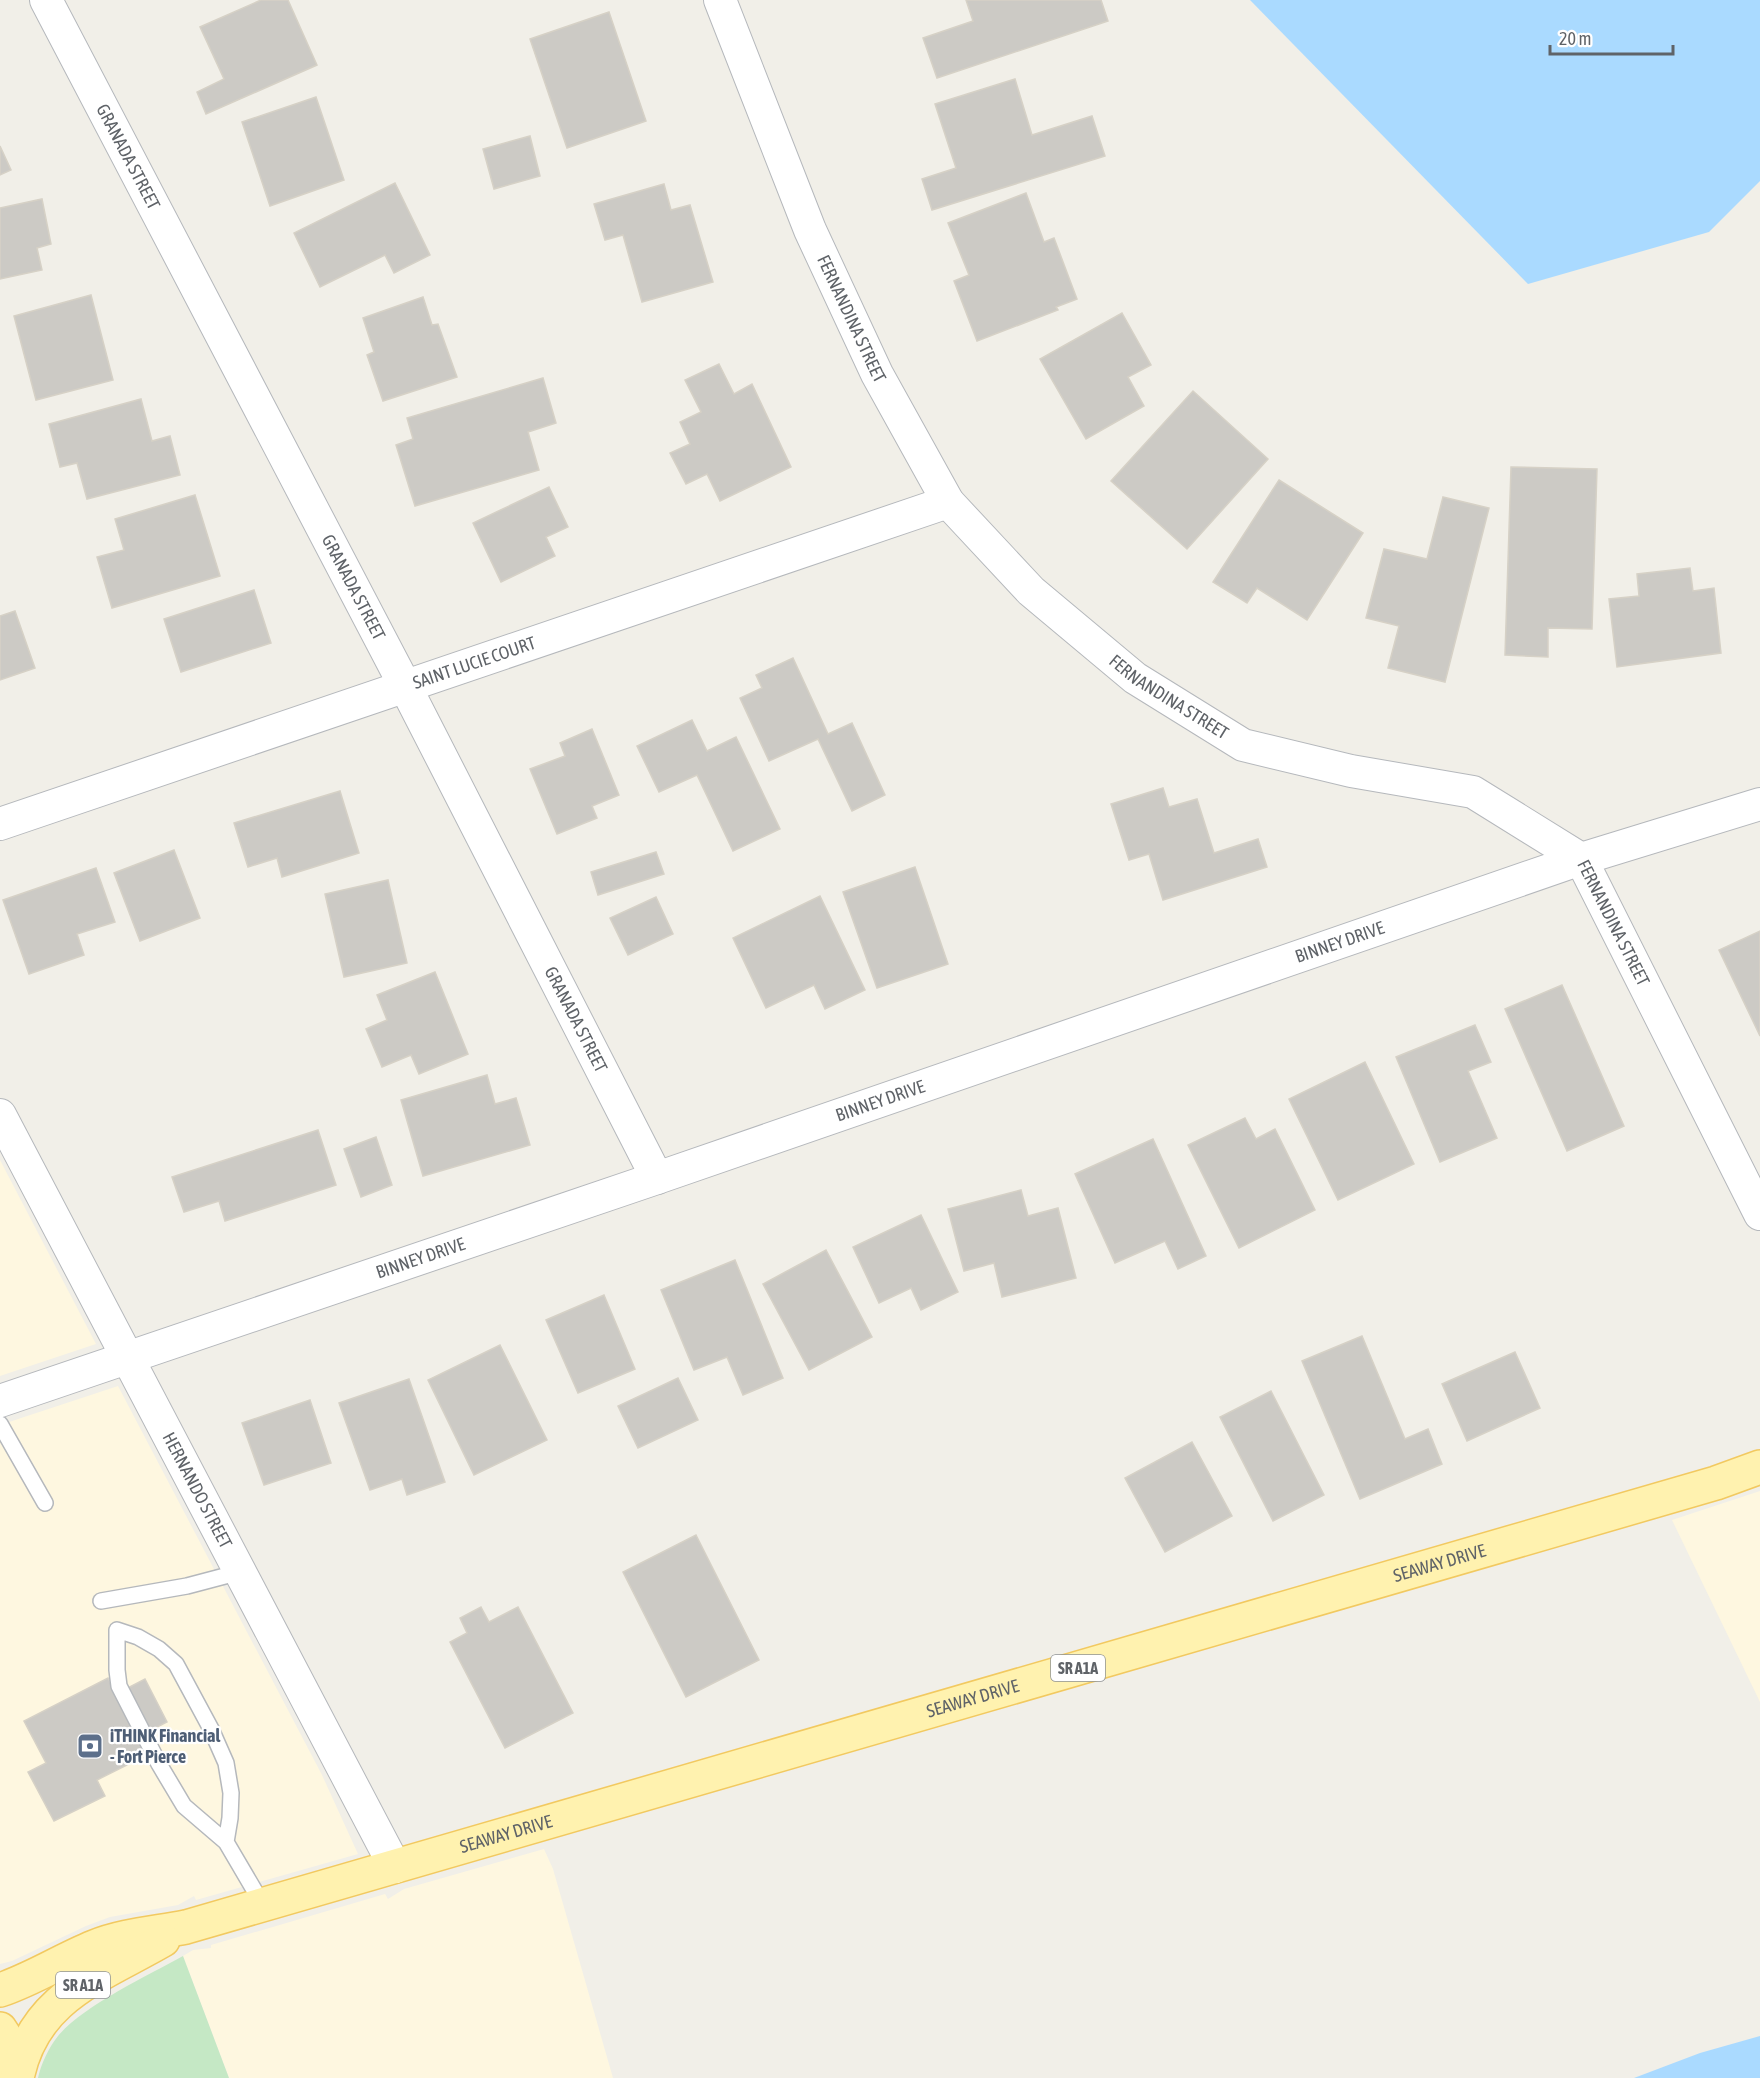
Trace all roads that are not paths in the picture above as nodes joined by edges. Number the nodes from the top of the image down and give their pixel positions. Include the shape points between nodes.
1 (46, 0) edge
2 (720, 0) edge
3 (948, 502) junction
4 (405, 686) junction
5 (1760, 804) edge
6 (0, 824) edge
7 (1581, 859) junction
8 (0, 1115) edge
9 (657, 1178) junction
10 (1760, 1214) edge
11 (127, 1358) junction
12 (0, 1401) edge
13 (0, 1424) edge
14 (1760, 1467) edge
15 (45, 1503) dead end
16 (240, 1572) junction
17 (101, 1601) dead end
18 (226, 1842) junction
19 (395, 1867) junction
20 (263, 1905) junction
21 (186, 1928) junction
22 (0, 1990) edge
23 (0, 2029) edge
24 (17, 2078) edge

1 - 4 street, GRANADA STREET
2 - 3 street, FERNANDINA STREET via 810,230 877,374
3 - 4 street, SAINT LUCIE COURT
3 - 7 street, FERNANDINA STREET via 1031,591 1135,678 1243,745 1351,771 1473,792
4 - 6 street, SAINT LUCIE COURT
4 - 9 street, GRANADA STREET
5 - 7 street, BINNEY DRIVE
7 - 9 street, BINNEY DRIVE
7 - 10 street, FERNANDINA STREET
8 - 11 street, HERNANDO STREET
9 - 11 street, BINNEY DRIVE
11 - 12 street, BINNEY DRIVE
11 - 16 street, HERNANDO STREET
13 - 15 lane
14 - 19 main road, SEAWAY DRIVE / SR A1A
16 - 17 lane
16 - 19 street, HERNANDO STREET
18 - 18 lane via 231,1793 226,1763 211,1729 176,1664 159,1648 117,1630 119,1686 159,1764 184,1806
18 - 20 lane
19 - 20 main road, SEAWAY DRIVE / SR A1A
20 - 21 main road, SEAWAY DRIVE / SR A1A
21 - 22 main road, SEAWAY DRIVE / SR A1A via 95,1947
21 - 24 main road, SEAWAY DRIVE / SR A1A via 94,1978 56,2006 30,2038
23 - 24 main road via 14,2058

